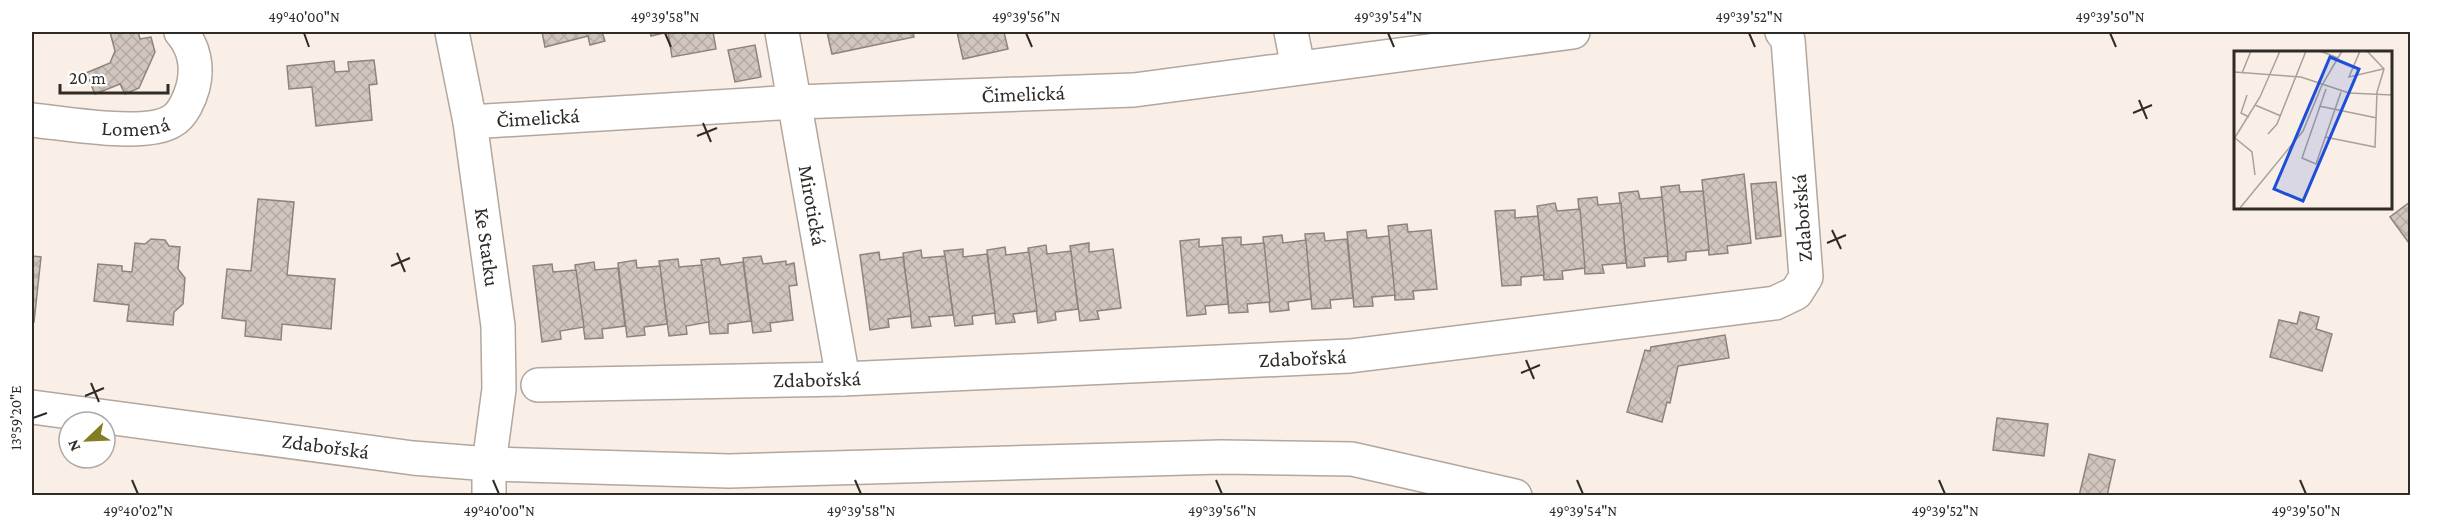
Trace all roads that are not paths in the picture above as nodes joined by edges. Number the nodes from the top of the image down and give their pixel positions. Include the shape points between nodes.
1 (181, 32) edge
2 (452, 32) edge
3 (782, 32) edge
4 (1291, 32) edge
5 (1573, 32) edge
6 (1782, 32) edge
7 (1298, 67) junction
8 (796, 102) junction
9 (32, 120) edge
10 (470, 122) junction
11 (843, 379) junction
12 (538, 386) dead end
13 (32, 407) edge
14 (489, 480) edge
15 (1515, 495) edge

1 - 9 street, Lomená via 197,70 190,99 173,121 142,130
2 - 10 street, Ke Statku
3 - 8 street, Mirotická
4 - 7 street
5 - 7 street, Čimelická
6 - 11 street, Zdabořská via 1788,40 1806,277 1796,293 1775,303 1350,356
7 - 8 street, Čimelická via 1134,90
8 - 10 street, Čimelická
8 - 11 street, Mirotická
10 - 14 street, Ke Statku via 498,326 499,389
11 - 12 street, Zdabořská
13 - 14 street, Zdabořská via 413,458
14 - 15 street, Zdabořská via 1221,457 1352,459

